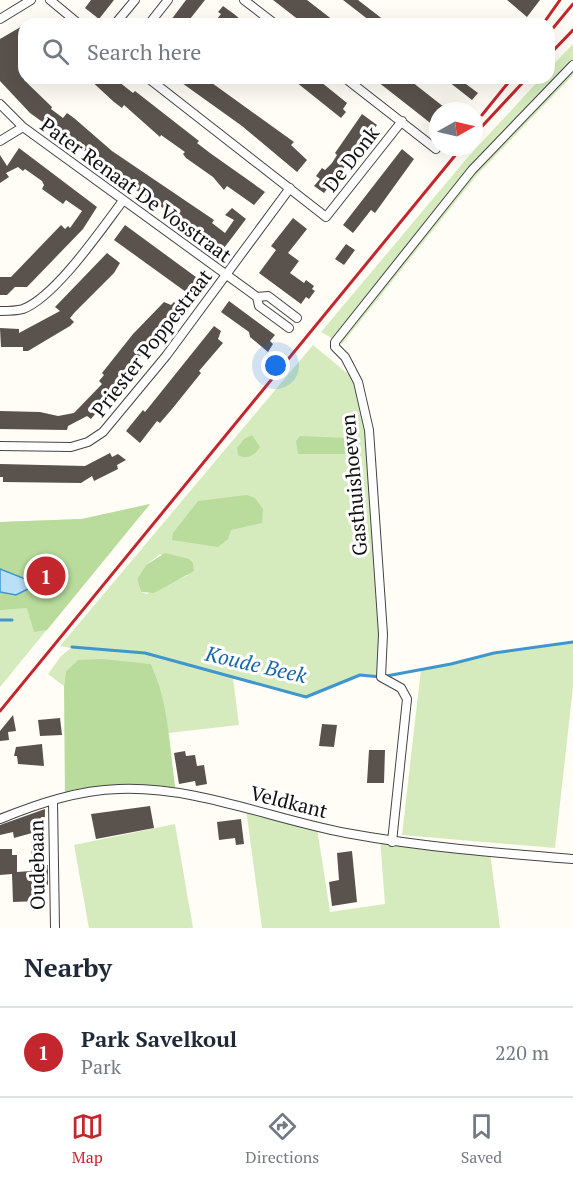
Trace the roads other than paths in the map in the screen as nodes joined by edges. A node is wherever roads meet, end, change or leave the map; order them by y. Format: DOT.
graph roads {
  1 [pos="32,0"];
  2 [pos="50,0"];
  3 [pos="135,0"];
  4 [pos="168,0"];
  5 [pos="244,0"];
  6 [pos="72,18"];
  7 [pos="120,18"];
  8 [pos="154,18"];
  9 [pos="267,18"];
  10 [pos="0,19"];
  11 [pos="573,65"];
  12 [pos="156,84"];
  13 [pos="353,84"];
  14 [pos="555,84"];
  15 [pos="555,84"];
  16 [pos="0,104"];
  17 [pos="402,121"];
  18 [pos="22,127"];
  19 [pos="0,141"];
  20 [pos="429,143"];
  21 [pos="293,191"];
  22 [pos="122,202"];
  23 [pos="226,276"];
  24 [pos="257,297"];
  25 [pos="0,311"];
  26 [pos="297,318"];
  27 [pos="289,328"];
  28 [pos="0,446"];
  29 [pos="53,801"];
  30 [pos="0,819"];
  31 [pos="392,842"];
  32 [pos="573,859"];
  33 [pos="54,928"];
  1 -- 10 [label="street"];
  2 -- 6 [label="street"];
  3 -- 7 [label="street"];
  4 -- 8 [label="street"];
  5 -- 9 [label="street"];
  11 -- 14 [label="street, Gasthuishoeven"];
  12 -- 21 [label="street"];
  13 -- 17 [label="street"];
  15 -- 31 [label="street, Gasthuishoeven"];
  16 -- 18 [label="street, Pater Renaat De Vosstraat"];
  17 -- 20 [label="street"];
  17 -- 21 [label="street, De Donk"];
  18 -- 19 [label="street"];
  18 -- 22 [label="street, Pater Renaat De Vosstraat"];
  21 -- 23 [label="street, Priester Poppestraat"];
  22 -- 23 [label="street, Pater Renaat De Vosstraat"];
  22 -- 25 [label="street"];
  23 -- 24 [label="street, Pater Renaat De Vosstraat"];
  23 -- 28 [label="street, Priester Poppestraat"];
  24 -- 26 [label="street, Pater Renaat De Vosstraat"];
  24 -- 27 [label="street, Pater Renaat De Vosstraat"];
  29 -- 30 [label="street, Veldkant"];
  29 -- 31 [label="street, Veldkant"];
  29 -- 33 [label="street, Oudebaan"];
  31 -- 32 [label="street, Veldkant"];
}
